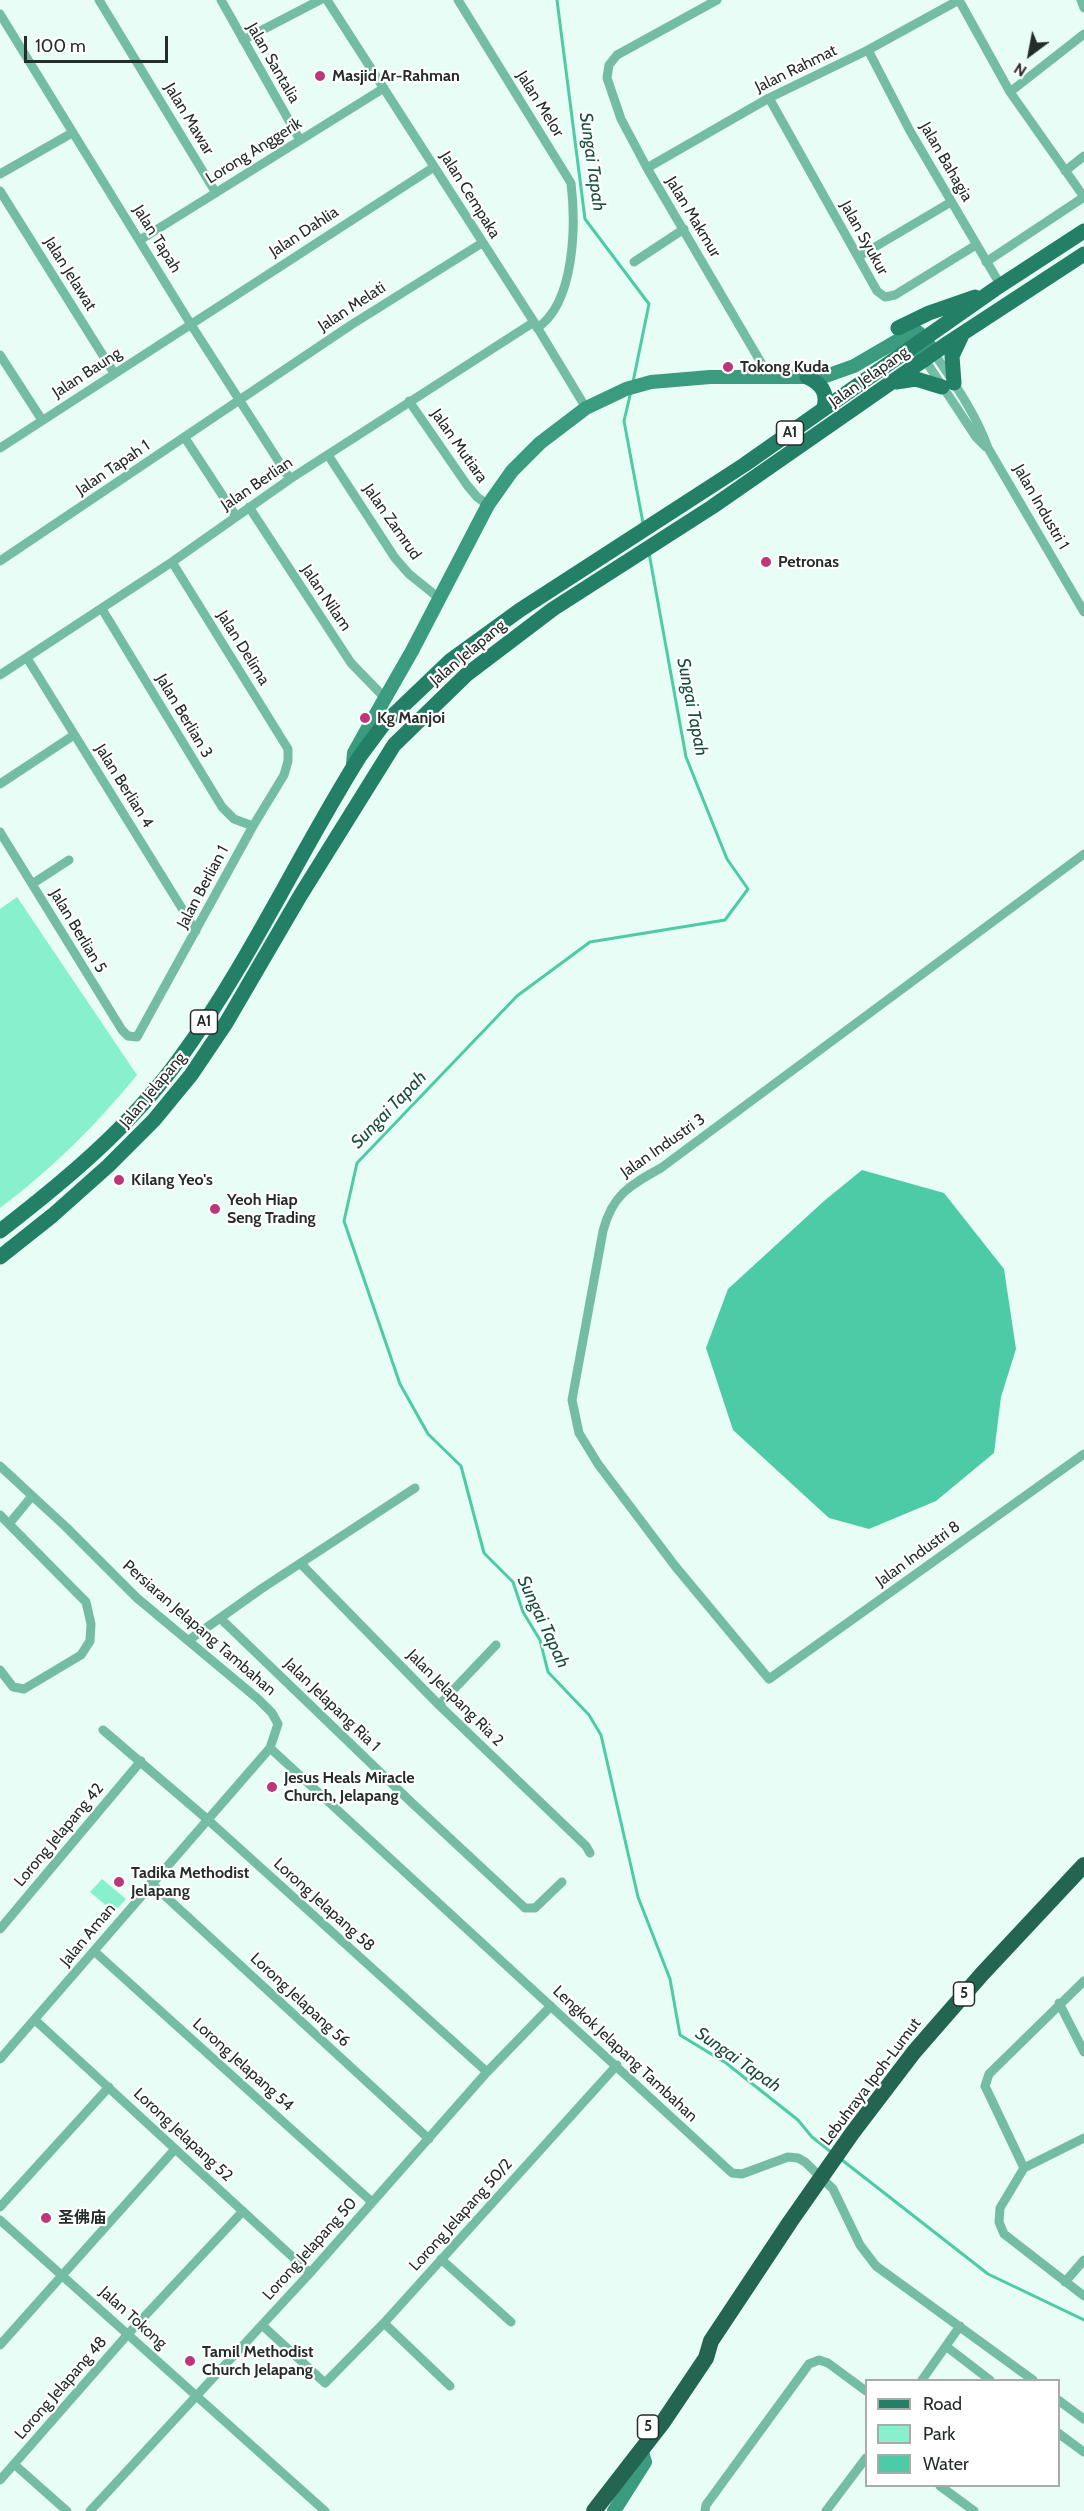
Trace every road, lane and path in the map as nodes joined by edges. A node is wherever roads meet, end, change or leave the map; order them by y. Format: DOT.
graph roads {
  1 [pos="99,0"];
  2 [pos="221,0"];
  3 [pos="320,0"];
  4 [pos="327,0"];
  5 [pos="458,0"];
  6 [pos="717,0"];
  7 [pos="959,0"];
  8 [pos="1081,0"];
  9 [pos="1084,8"];
  10 [pos="0,14"];
  11 [pos="1084,34"];
  12 [pos="243,40"];
  13 [pos="868,50"];
  14 [pos="384,88"];
  15 [pos="1010,92"];
  16 [pos="769,98"];
  17 [pos="72,133"];
  18 [pos="300,140"];
  19 [pos="1084,156"];
  20 [pos="434,166"];
  21 [pos="647,168"];
  22 [pos="1065,171"];
  23 [pos="0,174"];
  24 [pos="0,191"];
  25 [pos="216,192"];
  26 [pos="1084,197"];
  27 [pos="951,202"];
  28 [pos="684,229"];
  29 [pos="1084,231"];
  30 [pos="140,240"];
  31 [pos="482,243"];
  32 [pos="976,245"];
  33 [pos="1084,254"];
  34 [pos="858,258"];
  35 [pos="634,262"];
  36 [pos="986,262"];
  37 [pos="998,288"];
  38 [pos="190,323"];
  39 [pos="535,325"];
  40 [pos="897,328"];
  41 [pos="962,334"];
  42 [pos="921,343"];
  43 [pos="0,355"];
  44 [pos="930,356"];
  45 [pos="114,373"];
  46 [pos="807,377"];
  47 [pos="770,378"];
  48 [pos="892,383"];
  49 [pos="948,385"];
  50 [pos="242,400"];
  51 [pos="409,401"];
  52 [pos="586,408"];
  53 [pos="823,410"];
  54 [pos="42,420"];
  55 [pos="185,438"];
  56 [pos="0,448"];
  57 [pos="328,455"];
  58 [pos="291,478"];
  59 [pos="488,505"];
  60 [pos="249,507"];
  61 [pos="237,516"];
  62 [pos="0,561"];
  63 [pos="172,562"];
  64 [pos="440,599"];
  65 [pos="102,609"];
  66 [pos="1084,612"];
  67 [pos="27,658"];
  68 [pos="0,675"];
  69 [pos="386,699"];
  70 [pos="408,701"];
  71 [pos="74,735"];
  72 [pos="394,745"];
  73 [pos="288,749"];
  74 [pos="352,769"];
  75 [pos="0,784"];
  76 [pos="253,826"];
  77 [pos="0,832"];
  78 [pos="1084,854"];
  79 [pos="69,861"];
  80 [pos="32,884"];
  81 [pos="196,931"];
  82 [pos="137,1037"];
  83 [pos="0,1231"];
  84 [pos="0,1257"];
  85 [pos="1084,1454"];
  86 [pos="0,1466"];
  87 [pos="415,1488"];
  88 [pos="32,1496"];
  89 [pos="0,1515"];
  90 [pos="9,1524"];
  91 [pos="301,1564"];
  92 [pos="220,1618"];
  93 [pos="189,1640"];
  94 [pos="496,1645"];
  95 [pos="0,1670"];
  96 [pos="769,1679"];
  97 [pos="439,1705"];
  98 [pos="103,1730"];
  99 [pos="270,1748"];
  100 [pos="141,1761"];
  101 [pos="207,1819"];
  102 [pos="590,1852"];
  103 [pos="1084,1865"];
  104 [pos="562,1882"];
  105 [pos="151,1883"];
  106 [pos="0,1929"];
  107 [pos="94,1951"];
  108 [pos="1084,1981"];
  109 [pos="1059,2003"];
  110 [pos="551,2006"];
  111 [pos="34,2020"];
  112 [pos="1084,2052"];
  113 [pos="0,2060"];
  114 [pos="617,2065"];
  115 [pos="487,2072"];
  116 [pos="109,2087"];
  117 [pos="1084,2138"];
  118 [pos="429,2139"];
  119 [pos="175,2149"];
  120 [pos="1024,2168"];
  121 [pos="372,2202"];
  122 [pos="0,2207"];
  123 [pos="243,2211"];
  124 [pos="0,2220"];
  125 [pos="441,2259"];
  126 [pos="1084,2260"];
  127 [pos="310,2273"];
  128 [pos="62,2274"];
  129 [pos="1065,2282"];
  130 [pos="1084,2296"];
  131 [pos="511,2322"];
  132 [pos="384,2323"];
  133 [pos="262,2325"];
  134 [pos="960,2326"];
  135 [pos="128,2334"];
  136 [pos="711,2341"];
  137 [pos="0,2345"];
  138 [pos="947,2347"];
  139 [pos="923,2379"];
  140 [pos="989,2379"];
  141 [pos="1032,2379"];
  142 [pos="450,2386"];
  143 [pos="865,2390"];
  144 [pos="196,2394"];
  145 [pos="1060,2401"];
  146 [pos="1084,2419"];
  147 [pos="1060,2434"];
  148 [pos="642,2451"];
  149 [pos="1084,2452"];
  150 [pos="865,2461"];
  151 [pos="15,2465"];
  152 [pos="0,2480"];
  153 [pos="941,2487"];
  154 [pos="67,2511"];
  155 [pos="90,2511"];
  156 [pos="325,2511"];
  157 [pos="581,2511"];
  158 [pos="594,2511"];
  159 [pos="614,2511"];
  160 [pos="705,2511"];
  161 [pos="826,2511"];
  162 [pos="974,2511"];
  1 -- 25 [label="street, Jalan Mawar"];
  2 -- 12 [label="street, Jalan Santalia"];
  3 -- 12 [label="street"];
  4 -- 14 [label="street, Jalan Cempaka"];
  5 -- 39 [label="street, Jalan Melor"];
  6 -- 21 [label="street, Jalan Makmur"];
  7 -- 13 [label="street, Jalan Rahmat"];
  7 -- 15 [label="street"];
  8 -- 9 [label="street"];
  10 -- 17 [label="street, Jalan Tapah"];
  11 -- 15 [label="street"];
  12 -- 18 [label="street, Jalan Santalia"];
  13 -- 16 [label="street, Jalan Rahmat"];
  13 -- 27 [label="street, Jalan Bahagia"];
  14 -- 18 [label="street, Lorong Anggerik"];
  14 -- 20 [label="street, Jalan Cempaka"];
  15 -- 22 [label="street"];
  16 -- 21 [label="street, Jalan Rahmat"];
  16 -- 34 [label="street, Jalan Syukur"];
  17 -- 23 [label="street"];
  17 -- 30 [label="street, Jalan Tapah"];
  18 -- 25 [label="street, Lorong Anggerik"];
  19 -- 22 [label="street"];
  20 -- 31 [label="street, Jalan Cempaka"];
  20 -- 38 [label="street, Jalan Dahlia"];
  21 -- 28 [label="street, Jalan Makmur"];
  22 -- 26 [label="street"];
  24 -- 45 [label="street, Jalan Jelawat"];
  25 -- 30 [label="street, Lorong Anggerik"];
  26 -- 36 [label="street"];
  27 -- 32 [label="street, Jalan Bahagia"];
  27 -- 34 [label="street"];
  28 -- 35 [label="street"];
  28 -- 47 [label="street, Jalan Makmur"];
  29 -- 37 [label="main road, Jalan Jelapang / A1"];
  30 -- 38 [label="street, Jalan Tapah"];
  31 -- 39 [label="street, Jalan Cempaka"];
  31 -- 50 [label="street, Jalan Melati"];
  32 -- 34 [label="street, Jalan Syukur"];
  32 -- 36 [label="street, Jalan Bahagia"];
  33 -- 41 [label="main road, Jalan Jelapang / A1"];
  36 -- 37 [label="street, Jalan Bahagia"];
  37 -- 40 [label="main road"];
  37 -- 42 [label="main road, Jalan Jelapang / A1"];
  38 -- 45 [label="street, Jalan Baung"];
  38 -- 50 [label="street, Jalan Tapah"];
  39 -- 51 [label="street, Jalan Berlian"];
  39 -- 52 [label="street, Jalan Cempaka"];
  40 -- 42 [label="street"];
  40 -- 46 [label="street"];
  41 -- 44 [label="main road, Jalan Jelapang / A1"];
  41 -- 49 [label="main road"];
  42 -- 44 [label="street"];
  42 -- 46 [label="street"];
  42 -- 53 [label="main road, Jalan Jelapang / A1"];
  43 -- 54 [label="street"];
  44 -- 48 [label="main road, Jalan Jelapang / A1"];
  44 -- 49 [label="street, Jalan Industri 1"];
  45 -- 54 [label="street, Jalan Baung"];
  46 -- 47 [label="street"];
  46 -- 53 [label="main road"];
  47 -- 52 [label="street"];
  48 -- 49 [label="main road"];
  48 -- 72 [label="main road, Jalan Jelapang / A1"];
  49 -- 66 [label="street, Jalan Industri 1"];
  50 -- 55 [label="street, Jalan Tapah 1"];
  50 -- 58 [label="street, Jalan Tapah"];
  51 -- 57 [label="street, Jalan Berlian"];
  51 -- 59 [label="street, Jalan Mutiara"];
  52 -- 59 [label="street"];
  53 -- 70 [label="main road, Jalan Jelapang / A1"];
  54 -- 56 [label="street, Jalan Baung"];
  55 -- 61 [label="street"];
  55 -- 62 [label="street, Jalan Tapah 1"];
  57 -- 58 [label="street, Jalan Berlian"];
  57 -- 64 [label="street, Jalan Zamrud"];
  58 -- 60 [label="street, Jalan Berlian"];
  59 -- 64 [label="street"];
  60 -- 61 [label="street, Jalan Berlian"];
  60 -- 69 [label="street, Jalan Nilam"];
  61 -- 63 [label="street, Jalan Berlian"];
  63 -- 65 [label="street, Jalan Berlian"];
  63 -- 73 [label="street, Jalan Delima"];
  64 -- 69 [label="street"];
  65 -- 67 [label="street, Jalan Berlian"];
  65 -- 76 [label="street, Jalan Berlian 3"];
  67 -- 68 [label="street, Jalan Berlian"];
  67 -- 71 [label="street, Jalan Berlian 4"];
  69 -- 74 [label="street"];
  70 -- 72 [label="main road"];
  70 -- 74 [label="main road, Jalan Jelapang / A1"];
  71 -- 75 [label="street"];
  71 -- 81 [label="street, Jalan Berlian 4"];
  72 -- 74 [label="main road"];
  72 -- 84 [label="main road, Jalan Jelapang / A1"];
  73 -- 76 [label="street, Jalan Berlian 1"];
  74 -- 83 [label="main road, Jalan Jelapang / A1"];
  76 -- 81 [label="street, Jalan Berlian 1"];
  77 -- 80 [label="street, Jalan Berlian 5"];
  78 -- 96 [label="street, Jalan Industri 3"];
  79 -- 80 [label="street"];
  80 -- 82 [label="street, Jalan Berlian 5"];
  81 -- 82 [label="street, Jalan Berlian 1"];
  85 -- 96 [label="street, Jalan Industri 8"];
  86 -- 88 [label="street, Persiaran Jelapang Tambahan"];
  87 -- 91 [label="street"];
  88 -- 90 [label="street"];
  88 -- 93 [label="street, Persiaran Jelapang Tambahan"];
  89 -- 90 [label="street"];
  90 -- 95 [label="street"];
  91 -- 92 [label="street"];
  91 -- 97 [label="street, Jalan Jelapang Ria 2"];
  92 -- 93 [label="street"];
  92 -- 104 [label="street, Jalan Jelapang Ria 1"];
  93 -- 99 [label="street, Persiaran Jelapang Tambahan"];
  94 -- 97 [label="street"];
  97 -- 102 [label="street, Jalan Jelapang Ria 2"];
  98 -- 100 [label="street, Lorong Jelapang 58"];
  99 -- 101 [label="street, Jalan Aman"];
  99 -- 110 [label="street, Lengkok Jelapang Tambahan"];
  100 -- 101 [label="street, Lorong Jelapang 58"];
  100 -- 106 [label="street, Lorong Jelapang 42"];
  101 -- 105 [label="street, Jalan Aman"];
  101 -- 115 [label="street, Lorong Jelapang 58"];
  103 -- 136 [label="highway, Lebuhraya Ipoh-Lumut / 5"];
  105 -- 107 [label="street, Jalan Aman"];
  105 -- 118 [label="street, Lorong Jelapang 56"];
  107 -- 111 [label="street, Jalan Aman"];
  107 -- 121 [label="street, Lorong Jelapang 54"];
  108 -- 109 [label="street"];
  109 -- 112 [label="street"];
  109 -- 120 [label="street"];
  110 -- 114 [label="street, Lengkok Jelapang Tambahan"];
  110 -- 115 [label="street, Lorong Jelapang 50"];
  111 -- 113 [label="street, Jalan Aman"];
  111 -- 116 [label="street, Lorong Jelapang 52"];
  114 -- 125 [label="street, Lorong Jelapang 50/2"];
  114 -- 134 [label="street, Lengkok Jelapang Tambahan"];
  115 -- 118 [label="street, Lorong Jelapang 50"];
  116 -- 119 [label="street, Lorong Jelapang 52"];
  116 -- 122 [label="street"];
  117 -- 120 [label="street"];
  118 -- 121 [label="street, Lorong Jelapang 50"];
  119 -- 123 [label="street, Lorong Jelapang 52"];
  119 -- 128 [label="street"];
  120 -- 129 [label="street"];
  121 -- 127 [label="street, Lorong Jelapang 50"];
  123 -- 127 [label="street, Lorong Jelapang 52"];
  123 -- 135 [label="street, Lorong Jelapang 48"];
  124 -- 128 [label="street, Jalan Tokong"];
  125 -- 131 [label="street"];
  125 -- 132 [label="street, Lorong Jelapang 50/2"];
  126 -- 129 [label="street"];
  127 -- 133 [label="street, Lorong Jelapang 50"];
  128 -- 135 [label="street, Jalan Tokong"];
  128 -- 137 [label="street"];
  129 -- 130 [label="street"];
  132 -- 133 [label="street, Lorong Jelapang 50/2"];
  132 -- 142 [label="street"];
  133 -- 144 [label="street, Lorong Jelapang 50"];
  134 -- 138 [label="street"];
  134 -- 141 [label="street"];
  135 -- 144 [label="street, Jalan Tokong"];
  135 -- 151 [label="street, Lorong Jelapang 48"];
  136 -- 148 [label="highway, Lebuhraya Ipoh-Lumut / 5"];
  136 -- 157 [label="highway, Lebuhraya Ipoh-Lumut / 5"];
  138 -- 139 [label="street"];
  138 -- 140 [label="street"];
  143 -- 160 [label="street"];
  144 -- 155 [label="street, Lorong Jelapang 50"];
  144 -- 156 [label="street, Jalan Tokong"];
  145 -- 146 [label="street"];
  147 -- 149 [label="street"];
  148 -- 158 [label="highway, Lebuhraya Ipoh-Lumut / 5"];
  148 -- 159 [label="street"];
  150 -- 161 [label="street"];
  151 -- 152 [label="street, Lorong Jelapang 48"];
  151 -- 154 [label="street"];
  153 -- 162 [label="street"];
}
